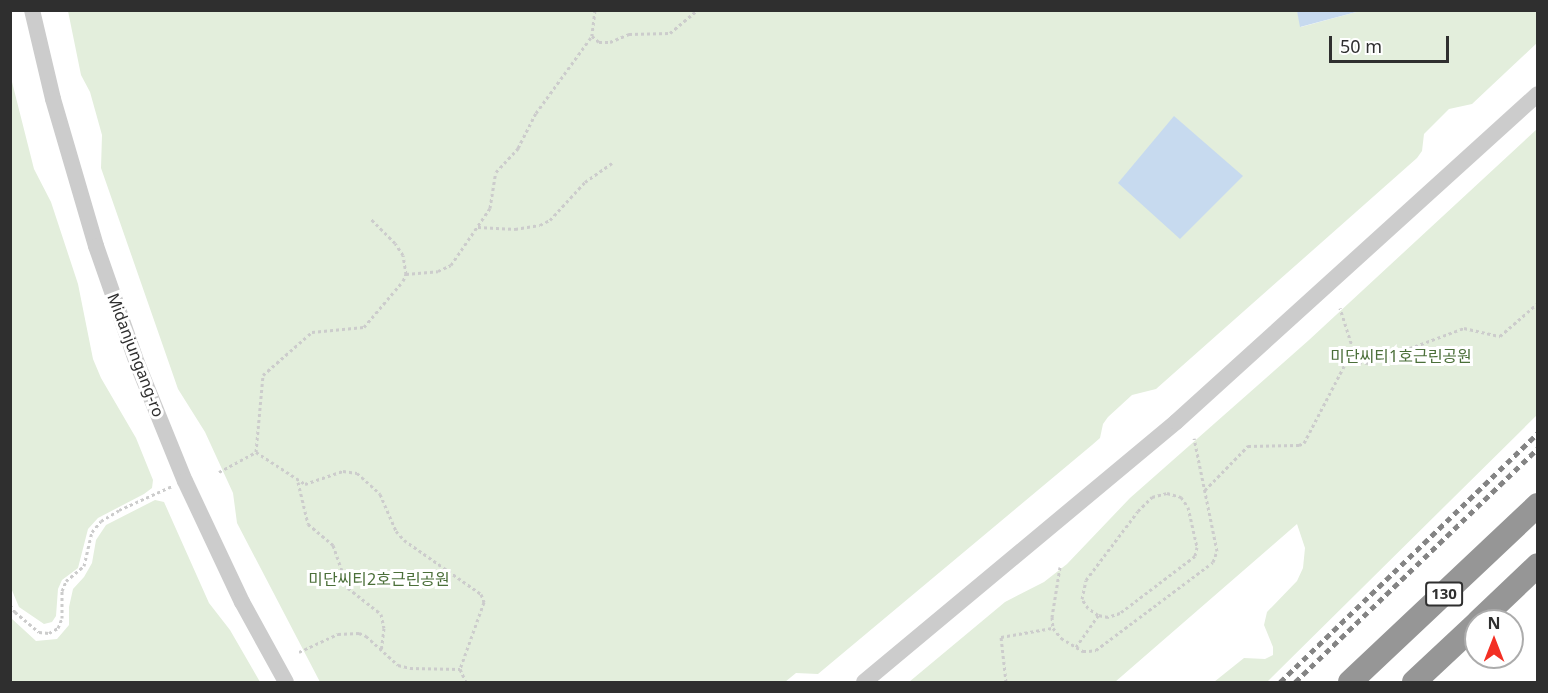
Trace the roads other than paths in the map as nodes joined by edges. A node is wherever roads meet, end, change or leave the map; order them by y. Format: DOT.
graph roads {
  1 [pos="32,10"];
  2 [pos="1538,94"];
  3 [pos="1538,505"];
  4 [pos="1538,565"];
  5 [pos="1491,609"];
  6 [pos="1464,634"];
  7 [pos="286,682"];
  8 [pos="864,682"];
  9 [pos="1350,682"];
  10 [pos="1414,682"];
  1 -- 7 [label="street, Midanjungang-ro"];
  2 -- 8 [label="street"];
  3 -- 9 [label="highway, 130"];
  4 -- 5 [label="highway, 130"];
  6 -- 10 [label="highway, 130"];
}
